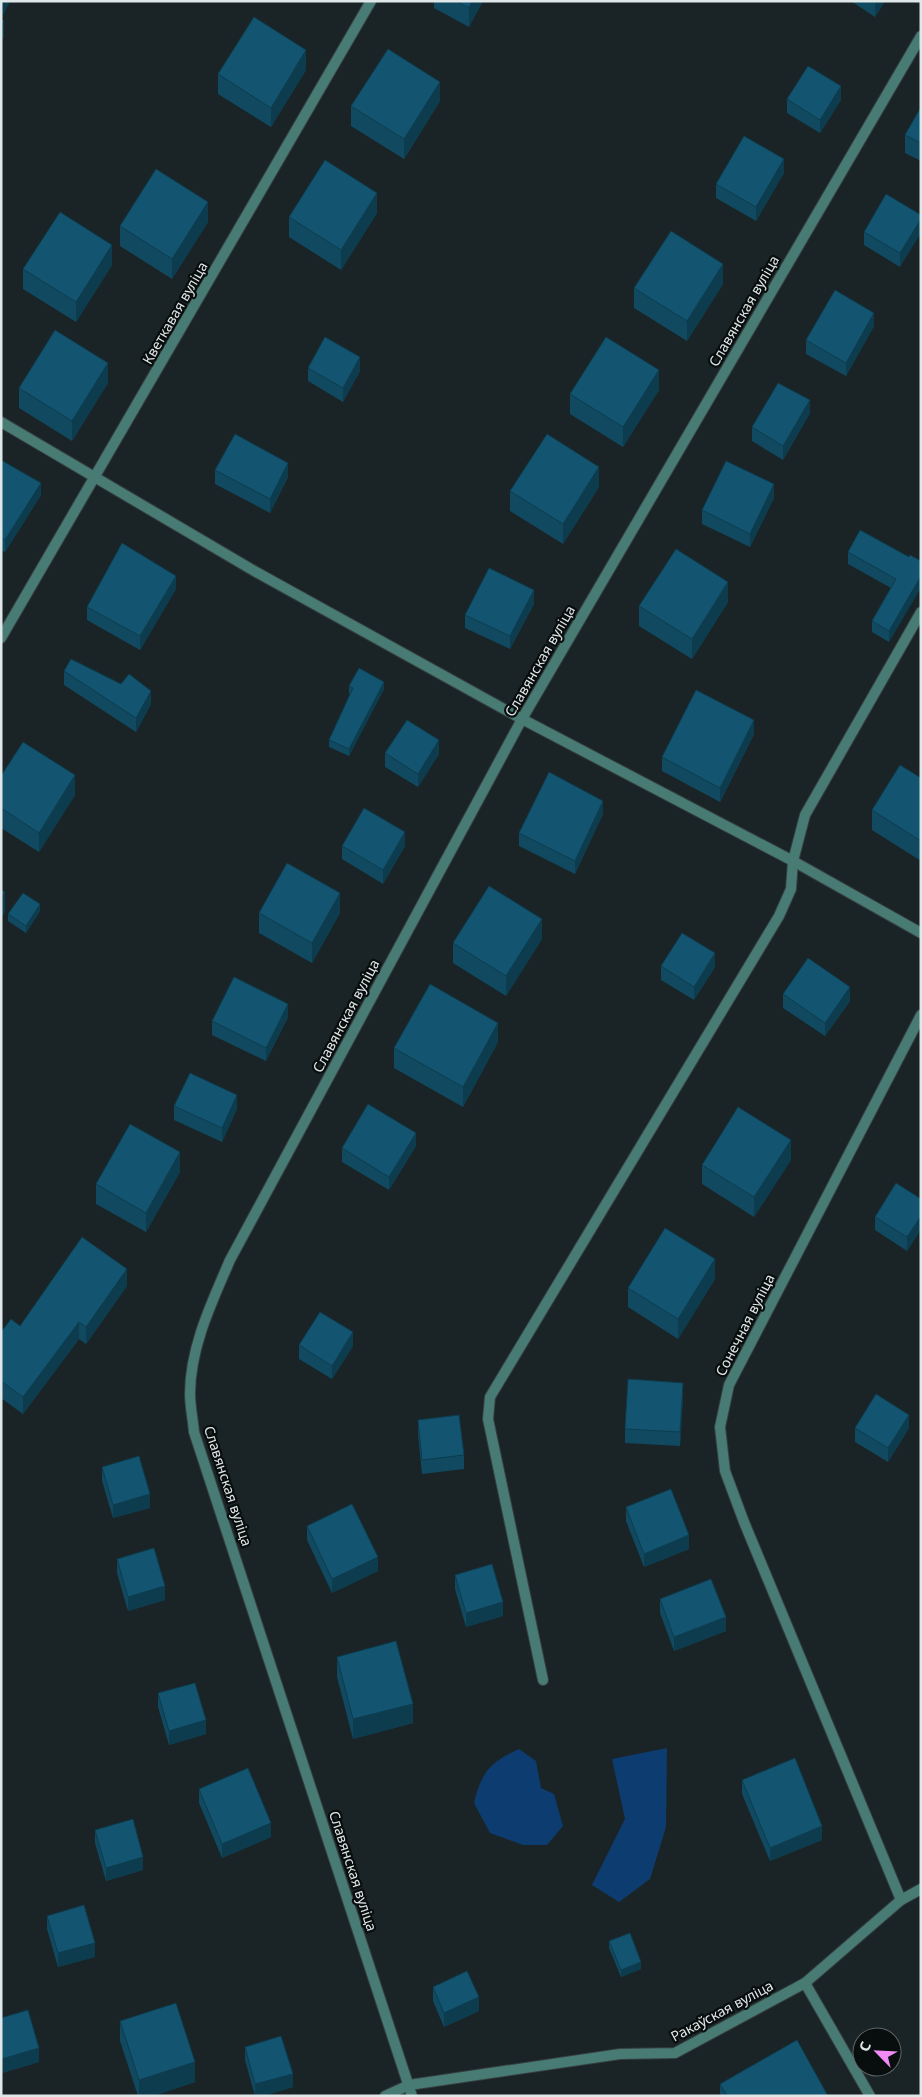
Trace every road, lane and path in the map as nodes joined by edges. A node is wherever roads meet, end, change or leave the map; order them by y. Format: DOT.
graph roads {
  1 [pos="371,1"];
  2 [pos="921,36"];
  3 [pos="1,422"];
  4 [pos="96,477"];
  5 [pos="921,612"];
  6 [pos="1,638"];
  7 [pos="522,719"];
  8 [pos="793,861"];
  9 [pos="921,933"];
  10 [pos="921,1015"];
  11 [pos="543,1680"];
  12 [pos="921,1889"];
  13 [pos="902,1900"];
  14 [pos="805,1983"];
  15 [pos="409,2085"];
  16 [pos="385,2096"];
  17 [pos="412,2096"];
  18 [pos="870,2096"];
  1 -- 4 [label="street, Кветкавая вуліца"];
  2 -- 7 [label="street, Славянская вуліца"];
  3 -- 4 [label="street"];
  4 -- 6 [label="street, Кветкавая вуліца"];
  4 -- 7 [label="street"];
  5 -- 8 [label="street"];
  7 -- 8 [label="street"];
  7 -- 15 [label="street, Славянская вуліца"];
  8 -- 9 [label="street"];
  8 -- 11 [label="street"];
  10 -- 13 [label="street, Сонечная вуліца"];
  12 -- 13 [label="street, Ракаўская вуліца"];
  13 -- 14 [label="street, Ракаўская вуліца"];
  14 -- 15 [label="street, Ракаўская вуліца"];
  14 -- 18 [label="street"];
  15 -- 16 [label="street, Ракаўская вуліца"];
  15 -- 17 [label="street, Славянская вуліца"];
}
